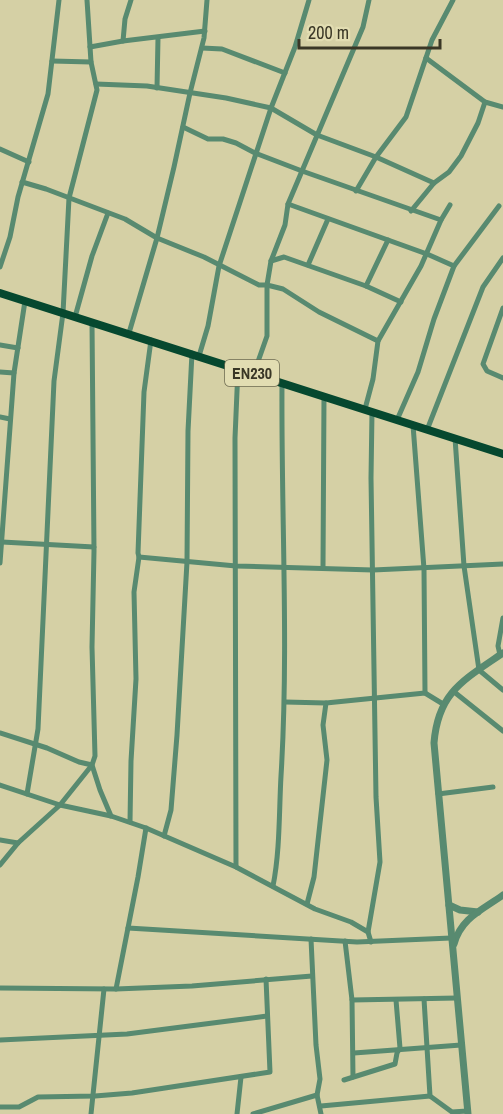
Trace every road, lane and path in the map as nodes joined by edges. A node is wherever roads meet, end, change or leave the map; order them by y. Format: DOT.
graph roads {
  1 [pos="59,0"];
  2 [pos="87,0"];
  3 [pos="131,0"];
  4 [pos="207,0"];
  5 [pos="309,0"];
  6 [pos="369,0"];
  7 [pos="453,0"];
  8 [pos="205,31"];
  9 [pos="158,38"];
  10 [pos="123,41"];
  11 [pos="90,47"];
  12 [pos="202,48"];
  13 [pos="426,58"];
  14 [pos="52,61"];
  15 [pos="91,62"];
  16 [pos="285,72"];
  17 [pos="96,84"];
  18 [pos="157,88"];
  19 [pos="189,93"];
  20 [pos="485,102"];
  21 [pos="503,107"];
  22 [pos="271,108"];
  23 [pos="183,127"];
  24 [pos="317,135"];
  25 [pos="0,149"];
  26 [pos="255,153"];
  27 [pos="376,157"];
  28 [pos="29,162"];
  29 [pos="302,171"];
  30 [pos="22,182"];
  31 [pos="434,183"];
  32 [pos="356,191"];
  33 [pos="69,198"];
  34 [pos="288,204"];
  35 [pos="450,205"];
  36 [pos="498,206"];
  37 [pos="411,211"];
  38 [pos="108,213"];
  39 [pos="328,219"];
  40 [pos="441,220"];
  41 [pos="157,238"];
  42 [pos="388,240"];
  43 [pos="427,254"];
  44 [pos="503,258"];
  45 [pos="271,261"];
  46 [pos="308,265"];
  47 [pos="219,266"];
  48 [pos="454,266"];
  49 [pos="0,267"];
  50 [pos="267,285"];
  51 [pos="366,286"];
  52 [pos="0,293"];
  53 [pos="25,301"];
  54 [pos="401,302"];
  55 [pos="503,308"];
  56 [pos="63,313"];
  57 [pos="75,317"];
  58 [pos="92,322"];
  59 [pos="500,322"];
  60 [pos="129,333"];
  61 [pos="151,340"];
  62 [pos="378,341"];
  63 [pos="0,345"];
  64 [pos="18,348"];
  65 [pos="195,354"];
  66 [pos="238,368"];
  67 [pos="0,372"];
  68 [pos="14,373"];
  69 [pos="254,373"];
  70 [pos="503,378"];
  71 [pos="282,383"];
  72 [pos="324,396"];
  73 [pos="369,411"];
  74 [pos="0,417"];
  75 [pos="10,419"];
  76 [pos="397,420"];
  77 [pos="413,425"];
  78 [pos="427,430"];
  79 [pos="454,438"];
  80 [pos="503,454"];
  81 [pos="2,542"];
  82 [pos="45,544"];
  83 [pos="94,548"];
  84 [pos="139,557"];
  85 [pos="187,562"];
  86 [pos="0,563"];
  87 [pos="503,564"];
  88 [pos="236,566"];
  89 [pos="464,566"];
  90 [pos="283,568"];
  91 [pos="323,568"];
  92 [pos="424,569"];
  93 [pos="373,570"];
  94 [pos="503,618"];
  95 [pos="501,654"];
  96 [pos="479,670"];
  97 [pos="503,690"];
  98 [pos="453,691"];
  99 [pos="425,693"];
  100 [pos="376,699"];
  101 [pos="285,702"];
  102 [pos="326,703"];
  103 [pos="443,704"];
  104 [pos="503,731"];
  105 [pos="0,733"];
  106 [pos="34,744"];
  107 [pos="92,765"];
  108 [pos="0,785"];
  109 [pos="493,787"];
  110 [pos="27,794"];
  111 [pos="438,794"];
  112 [pos="60,806"];
  113 [pos="111,816"];
  114 [pos="130,822"];
  115 [pos="146,828"];
  116 [pos="164,836"];
  117 [pos="0,840"];
  118 [pos="18,843"];
  119 [pos="0,865"];
  120 [pos="236,867"];
  121 [pos="273,886"];
  122 [pos="503,895"];
  123 [pos="308,904"];
  124 [pos="449,905"];
  125 [pos="478,912"];
  126 [pos="450,919"];
  127 [pos="465,921"];
  128 [pos="128,928"];
  129 [pos="368,932"];
  130 [pos="452,938"];
  131 [pos="311,939"];
  132 [pos="345,941"];
  133 [pos="371,942"];
  134 [pos="453,952"];
  135 [pos="312,976"];
  136 [pos="266,979"];
  137 [pos="0,988"];
  138 [pos="104,989"];
  139 [pos="116,989"];
  140 [pos="457,998"];
  141 [pos="424,999"];
  142 [pos="352,1000"];
  143 [pos="396,1000"];
  144 [pos="267,1016"];
  145 [pos="99,1036"];
  146 [pos="0,1040"];
  147 [pos="461,1045"];
  148 [pos="426,1047"];
  149 [pos="400,1048"];
  150 [pos="354,1053"];
  151 [pos="241,1077"];
  152 [pos="353,1077"];
  153 [pos="344,1080"];
  154 [pos="317,1095"];
  155 [pos="430,1095"];
  156 [pos="95,1096"];
  157 [pos="321,1106"];
  158 [pos="0,1107"];
  159 [pos="467,1112"];
  160 [pos="92,1114"];
  161 [pos="237,1114"];
  162 [pos="253,1114"];
  163 [pos="321,1114"];
  1 -- 14 [label="street"];
  2 -- 11 [label="street"];
  3 -- 10 [label="street"];
  4 -- 8 [label="street"];
  5 -- 16 [label="street"];
  6 -- 24 [label="street"];
  7 -- 13 [label="street"];
  8 -- 9 [label="street"];
  8 -- 12 [label="street"];
  9 -- 10 [label="street"];
  9 -- 18 [label="street"];
  10 -- 11 [label="street"];
  11 -- 15 [label="street"];
  12 -- 16 [label="street"];
  12 -- 19 [label="street"];
  13 -- 20 [label="street"];
  13 -- 27 [label="street"];
  14 -- 15 [label="street"];
  14 -- 28 [label="street"];
  15 -- 17 [label="street"];
  16 -- 22 [label="street"];
  17 -- 18 [label="street"];
  17 -- 33 [label="street"];
  18 -- 19 [label="street"];
  19 -- 22 [label="street"];
  19 -- 23 [label="street"];
  20 -- 21 [label="street"];
  20 -- 31 [label="street"];
  22 -- 24 [label="street"];
  22 -- 26 [label="street"];
  23 -- 26 [label="street"];
  23 -- 41 [label="street"];
  24 -- 27 [label="street"];
  24 -- 29 [label="street"];
  25 -- 28 [label="street"];
  26 -- 29 [label="street"];
  26 -- 47 [label="street"];
  27 -- 31 [label="street"];
  27 -- 32 [label="street"];
  28 -- 30 [label="street"];
  29 -- 32 [label="street"];
  29 -- 34 [label="street"];
  30 -- 33 [label="street"];
  30 -- 49 [label="street"];
  31 -- 37 [label="street"];
  32 -- 37 [label="street"];
  33 -- 38 [label="street"];
  33 -- 56 [label="street"];
  34 -- 39 [label="street"];
  34 -- 45 [label="street"];
  35 -- 40 [label="street"];
  36 -- 48 [label="street"];
  37 -- 40 [label="street"];
  38 -- 41 [label="street"];
  38 -- 57 [label="street"];
  39 -- 42 [label="street"];
  39 -- 46 [label="street"];
  40 -- 43 [label="street"];
  41 -- 47 [label="street"];
  41 -- 60 [label="street"];
  42 -- 43 [label="street"];
  42 -- 51 [label="street"];
  43 -- 48 [label="street"];
  43 -- 54 [label="street"];
  44 -- 78 [label="street"];
  45 -- 46 [label="street"];
  45 -- 50 [label="street"];
  46 -- 51 [label="street"];
  47 -- 50 [label="street"];
  47 -- 65 [label="street"];
  48 -- 76 [label="street"];
  50 -- 62 [label="street"];
  50 -- 69 [label="street"];
  51 -- 54 [label="street"];
  52 -- 53 [label="main road, EN230"];
  53 -- 56 [label="main road, EN230"];
  53 -- 64 [label="street"];
  54 -- 62 [label="street"];
  55 -- 59 [label="street"];
  56 -- 57 [label="main road, EN230"];
  56 -- 82 [label="street"];
  57 -- 58 [label="main road, EN230"];
  58 -- 60 [label="main road, EN230"];
  58 -- 83 [label="street"];
  59 -- 70 [label="street"];
  60 -- 61 [label="main road, EN230"];
  61 -- 65 [label="main road, EN230"];
  61 -- 84 [label="street"];
  62 -- 73 [label="street"];
  63 -- 64 [label="street"];
  64 -- 68 [label="street"];
  65 -- 66 [label="main road, EN230"];
  65 -- 85 [label="street"];
  66 -- 69 [label="main road, EN230"];
  66 -- 88 [label="street"];
  67 -- 68 [label="street"];
  68 -- 75 [label="street"];
  69 -- 71 [label="main road, EN230"];
  71 -- 72 [label="main road, EN230"];
  71 -- 90 [label="street"];
  72 -- 73 [label="main road, EN230"];
  72 -- 91 [label="street"];
  73 -- 76 [label="main road, EN230"];
  73 -- 93 [label="street"];
  74 -- 75 [label="street"];
  75 -- 81 [label="street"];
  76 -- 77 [label="main road, EN230"];
  77 -- 78 [label="main road, EN230"];
  77 -- 92 [label="street"];
  78 -- 79 [label="main road, EN230"];
  79 -- 80 [label="main road, EN230"];
  79 -- 89 [label="street"];
  81 -- 82 [label="street"];
  81 -- 86 [label="street"];
  82 -- 83 [label="street"];
  82 -- 106 [label="street"];
  83 -- 107 [label="street"];
  84 -- 85 [label="street"];
  84 -- 114 [label="street"];
  85 -- 88 [label="street"];
  85 -- 116 [label="street"];
  87 -- 89 [label="street"];
  88 -- 90 [label="street"];
  88 -- 120 [label="street"];
  89 -- 92 [label="street"];
  89 -- 96 [label="street"];
  90 -- 91 [label="street"];
  90 -- 101 [label="street"];
  91 -- 93 [label="street"];
  92 -- 93 [label="street"];
  92 -- 99 [label="street"];
  93 -- 100 [label="street"];
  94 -- 95 [label="street"];
  95 -- 96 [label="street"];
  96 -- 97 [label="street"];
  96 -- 98 [label="street"];
  98 -- 103 [label="street"];
  98 -- 104 [label="street"];
  99 -- 100 [label="street"];
  99 -- 103 [label="street"];
  100 -- 102 [label="street"];
  100 -- 129 [label="street"];
  101 -- 102 [label="street"];
  101 -- 121 [label="street"];
  102 -- 123 [label="street"];
  103 -- 111 [label="street"];
  105 -- 106 [label="street"];
  106 -- 107 [label="street"];
  106 -- 110 [label="street"];
  107 -- 112 [label="street"];
  107 -- 113 [label="street"];
  108 -- 110 [label="street"];
  109 -- 111 [label="street"];
  110 -- 112 [label="street"];
  111 -- 124 [label="street"];
  112 -- 113 [label="street"];
  112 -- 118 [label="street"];
  113 -- 114 [label="street"];
  114 -- 115 [label="street"];
  115 -- 116 [label="street"];
  115 -- 128 [label="street"];
  116 -- 120 [label="street"];
  117 -- 118 [label="street"];
  118 -- 119 [label="street"];
  120 -- 121 [label="street"];
  121 -- 123 [label="street"];
  122 -- 125 [label="street"];
  123 -- 129 [label="street"];
  124 -- 125 [label="street"];
  124 -- 126 [label="street"];
  125 -- 127 [label="street"];
  126 -- 127 [label="street"];
  126 -- 130 [label="street"];
  127 -- 134 [label="street"];
  128 -- 131 [label="street"];
  128 -- 139 [label="street"];
  129 -- 133 [label="street"];
  130 -- 133 [label="street"];
  130 -- 134 [label="street"];
  131 -- 132 [label="street"];
  131 -- 135 [label="street"];
  132 -- 133 [label="street"];
  132 -- 142 [label="street"];
  134 -- 140 [label="street"];
  135 -- 136 [label="street"];
  135 -- 154 [label="street"];
  136 -- 139 [label="street"];
  136 -- 144 [label="street"];
  137 -- 138 [label="street"];
  138 -- 139 [label="street"];
  138 -- 145 [label="street"];
  140 -- 141 [label="street"];
  140 -- 147 [label="street"];
  141 -- 143 [label="street"];
  141 -- 148 [label="street"];
  142 -- 143 [label="street"];
  142 -- 150 [label="street"];
  143 -- 149 [label="street"];
  144 -- 145 [label="street"];
  144 -- 151 [label="street"];
  145 -- 146 [label="street"];
  145 -- 156 [label="street"];
  147 -- 148 [label="street"];
  147 -- 159 [label="street"];
  148 -- 149 [label="street"];
  148 -- 155 [label="street"];
  149 -- 150 [label="street"];
  149 -- 152 [label="street"];
  150 -- 152 [label="street"];
  151 -- 156 [label="street"];
  151 -- 161 [label="street"];
  152 -- 153 [label="street"];
  154 -- 157 [label="street"];
  154 -- 162 [label="street"];
  155 -- 157 [label="street"];
  155 -- 159 [label="street"];
  156 -- 158 [label="street"];
  156 -- 160 [label="street"];
  157 -- 163 [label="street"];
}
